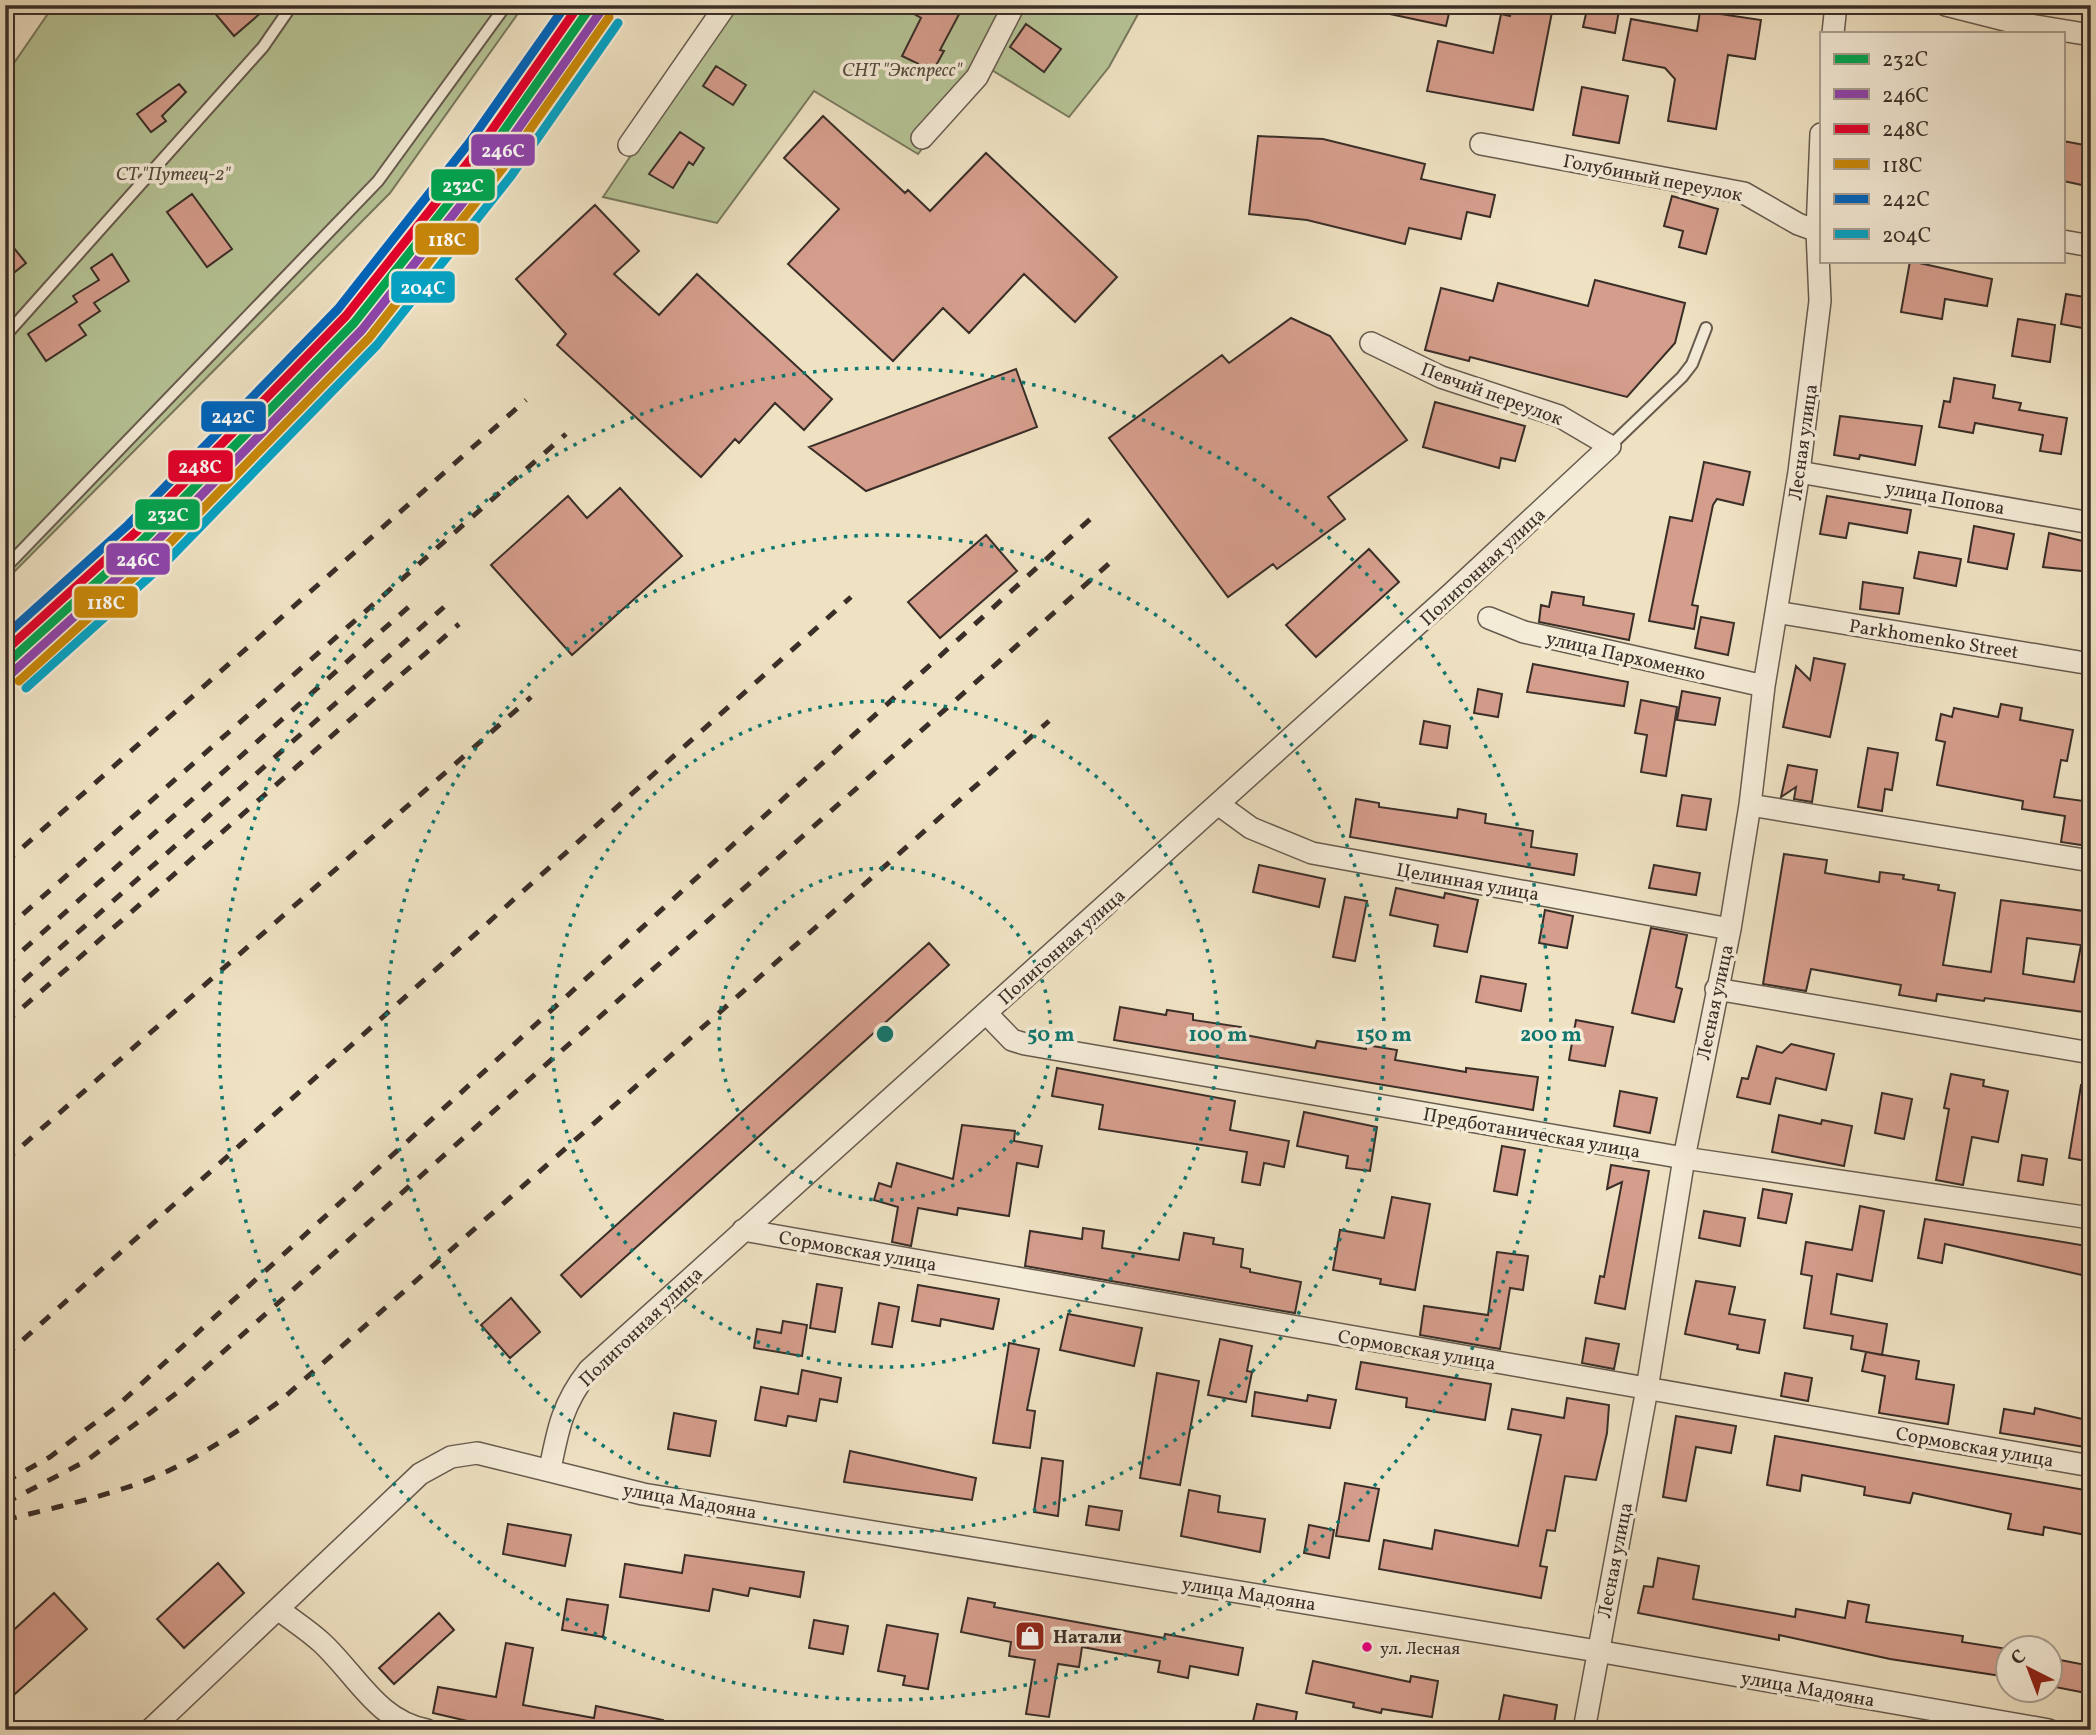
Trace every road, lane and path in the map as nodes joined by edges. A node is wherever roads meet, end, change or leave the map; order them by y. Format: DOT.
graph roads {
  1 [pos="292,5"];
  2 [pos="506,5"];
  3 [pos="726,5"];
  4 [pos="1014,5"];
  5 [pos="1836,5"];
  6 [pos="1946,5"];
  7 [pos="1833,32"];
  8 [pos="2091,35"];
  9 [pos="922,138"];
  10 [pos="1482,144"];
  11 [pos="629,145"];
  12 [pos="1820,158"];
  13 [pos="1817,230"];
  14 [pos="2064,241"];
  15 [pos="1820,245"];
  16 [pos="2091,246"];
  17 [pos="1824,266"];
  18 [pos="1706,328"];
  19 [pos="5,336"];
  20 [pos="1371,344"];
  21 [pos="1610,446"];
  22 [pos="1799,472"];
  23 [pos="2091,523"];
  24 [pos="5,568"];
  25 [pos="1776,612"];
  26 [pos="1489,618"];
  27 [pos="2091,664"];
  28 [pos="1764,686"];
  29 [pos="1218,804"];
  30 [pos="1750,805"];
  31 [pos="2091,862"];
  32 [pos="1730,929"];
  33 [pos="1716,989"];
  34 [pos="986,1013"];
  35 [pos="2091,1053"];
  36 [pos="1684,1158"];
  37 [pos="2091,1218"];
  38 [pos="743,1230"];
  39 [pos="1647,1389"];
  40 [pos="2091,1466"];
  41 [pos="550,1469"];
  42 [pos="278,1609"];
  43 [pos="1597,1651"];
  44 [pos="150,1730"];
  45 [pos="427,1730"];
  46 [pos="1584,1730"];
  47 [pos="2049,1730"];
  1 -- 19 [label="lane"];
  2 -- 24 [label="lane"];
  3 -- 11 [label="street"];
  4 -- 9 [label="street"];
  5 -- 7 [label="street"];
  6 -- 8 [label="street"];
  10 -- 13 [label="street, Голубиный переулок"];
  12 -- 13 [label="street, Лесная улица"];
  13 -- 15 [label="street, Лесная улица"];
  14 -- 16 [label="street"];
  17 -- 22 [label="street, Лесная улица"];
  18 -- 21 [label="lane"];
  20 -- 21 [label="street, Певчий переулок"];
  21 -- 29 [label="street, Полигонная улица"];
  22 -- 23 [label="street, улица Попова"];
  22 -- 25 [label="street, Лесная улица"];
  25 -- 27 [label="street, Parkhomenko Street"];
  25 -- 28 [label="street, Лесная улица"];
  26 -- 28 [label="street, улица Пархоменко"];
  28 -- 30 [label="street, Лесная улица"];
  29 -- 32 [label="street, Целинная улица"];
  29 -- 34 [label="street, Полигонная улица"];
  30 -- 31 [label="street"];
  30 -- 32 [label="street, Лесная улица"];
  32 -- 33 [label="street, Лесная улица"];
  33 -- 35 [label="street"];
  33 -- 36 [label="street, Лесная улица"];
  34 -- 36 [label="street, Предботаническая улица"];
  34 -- 38 [label="street, Полигонная улица"];
  36 -- 37 [label="street, Предботаническая улица"];
  36 -- 39 [label="street, Лесная улица"];
  38 -- 39 [label="street, Сормовская улица"];
  38 -- 41 [label="street, Полигонная улица"];
  39 -- 40 [label="street, Сормовская улица"];
  39 -- 43 [label="street, Лесная улица"];
  41 -- 42 [label="street, улица Мадояна"];
  41 -- 43 [label="street, улица Мадояна"];
  42 -- 44 [label="street"];
  42 -- 45 [label="street"];
  43 -- 46 [label="street, Лесная улица"];
  43 -- 47 [label="street, улица Мадояна"];
}
